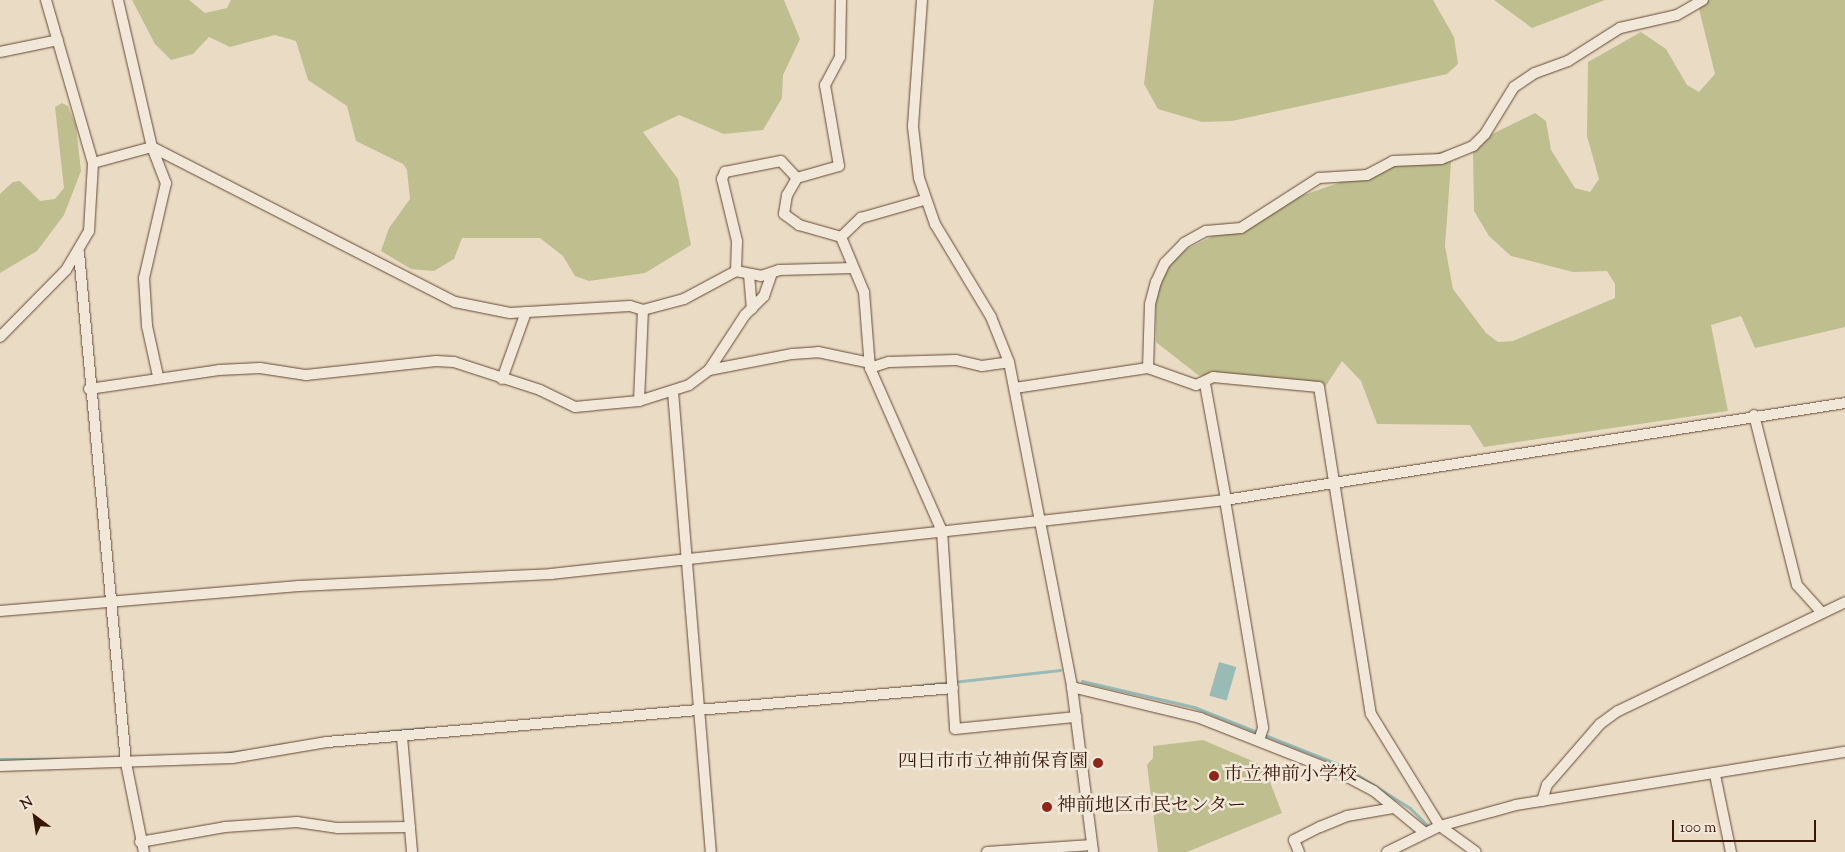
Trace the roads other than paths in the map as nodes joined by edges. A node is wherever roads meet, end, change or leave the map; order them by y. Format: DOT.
graph roads {
  1 [pos="46,0"];
  2 [pos="118,0"];
  3 [pos="841,0"];
  4 [pos="922,0"];
  5 [pos="1703,0"];
  6 [pos="58,40"];
  7 [pos="0,52"];
  8 [pos="152,147"];
  9 [pos="93,163"];
  10 [pos="797,178"];
  11 [pos="924,200"];
  12 [pos="841,237"];
  13 [pos="79,252"];
  14 [pos="853,268"];
  15 [pos="736,271"];
  16 [pos="772,273"];
  17 [pos="749,275"];
  18 [pos="752,309"];
  19 [pos="643,310"];
  20 [pos="526,312"];
  21 [pos="0,337"];
  22 [pos="1009,362"];
  23 [pos="870,366"];
  24 [pos="1148,368"];
  25 [pos="709,370"];
  26 [pos="158,376"];
  27 [pos="502,379"];
  28 [pos="1205,384"];
  29 [pos="1015,388"];
  30 [pos="89,389"];
  31 [pos="673,392"];
  32 [pos="639,401"];
  33 [pos="1845,403"];
  34 [pos="1754,415"];
  35 [pos="1332,482"];
  36 [pos="1226,499"];
  37 [pos="1041,521"];
  38 [pos="942,531"];
  39 [pos="687,557"];
  40 [pos="109,602"];
  41 [pos="1845,602"];
  42 [pos="0,611"];
  43 [pos="1821,612"];
  44 [pos="953,687"];
  45 [pos="1072,687"];
  46 [pos="700,709"];
  47 [pos="1076,717"];
  48 [pos="402,737"];
  49 [pos="1259,740"];
  50 [pos="1845,752"];
  51 [pos="126,763"];
  52 [pos="0,766"];
  53 [pos="1715,775"];
  54 [pos="1542,801"];
  55 [pos="1394,808"];
  56 [pos="410,827"];
  57 [pos="1432,829"];
  58 [pos="142,847"];
  59 [pos="1092,848"];
  60 [pos="412,852"];
  61 [pos="711,852"];
  62 [pos="987,852"];
  63 [pos="1299,852"];
  64 [pos="1387,852"];
  65 [pos="1476,852"];
  66 [pos="1731,852"];
  1 -- 6 [label="street"];
  2 -- 8 [label="street"];
  3 -- 10 [label="street"];
  4 -- 11 [label="street"];
  5 -- 24 [label="street"];
  6 -- 7 [label="street"];
  6 -- 9 [label="street"];
  8 -- 9 [label="street"];
  8 -- 20 [label="street"];
  8 -- 26 [label="street"];
  9 -- 13 [label="street"];
  10 -- 12 [label="street"];
  10 -- 15 [label="street"];
  11 -- 12 [label="street"];
  11 -- 22 [label="street"];
  12 -- 14 [label="street"];
  13 -- 21 [label="street"];
  13 -- 30 [label="street"];
  14 -- 16 [label="street"];
  14 -- 23 [label="street"];
  15 -- 17 [label="street"];
  15 -- 19 [label="street"];
  16 -- 17 [label="street"];
  16 -- 18 [label="street"];
  17 -- 18 [label="street"];
  18 -- 25 [label="street"];
  19 -- 20 [label="street"];
  19 -- 32 [label="street"];
  20 -- 27 [label="street"];
  22 -- 23 [label="street"];
  22 -- 29 [label="street"];
  23 -- 25 [label="street"];
  23 -- 38 [label="street"];
  24 -- 28 [label="street"];
  24 -- 29 [label="street"];
  25 -- 31 [label="street"];
  26 -- 27 [label="street"];
  26 -- 30 [label="street"];
  27 -- 32 [label="street"];
  28 -- 35 [label="street"];
  28 -- 36 [label="street"];
  29 -- 37 [label="street"];
  30 -- 40 [label="street"];
  31 -- 32 [label="street"];
  31 -- 39 [label="street"];
  33 -- 34 [label="street"];
  34 -- 35 [label="street"];
  34 -- 43 [label="street"];
  35 -- 36 [label="street"];
  35 -- 57 [label="street"];
  36 -- 37 [label="street"];
  36 -- 49 [label="street"];
  37 -- 38 [label="street"];
  37 -- 45 [label="street"];
  38 -- 39 [label="street"];
  38 -- 44 [label="street"];
  39 -- 40 [label="street"];
  39 -- 46 [label="street"];
  40 -- 42 [label="street"];
  40 -- 51 [label="street"];
  41 -- 43 [label="street"];
  43 -- 54 [label="street"];
  44 -- 46 [label="street"];
  44 -- 47 [label="street"];
  45 -- 47 [label="street"];
  45 -- 49 [label="street"];
  46 -- 48 [label="street"];
  46 -- 61 [label="street"];
  47 -- 59 [label="street"];
  48 -- 51 [label="street"];
  48 -- 56 [label="street"];
  49 -- 55 [label="street"];
  50 -- 53 [label="street"];
  51 -- 52 [label="street"];
  51 -- 58 [label="street"];
  53 -- 54 [label="street"];
  53 -- 66 [label="street"];
  54 -- 57 [label="street"];
  55 -- 57 [label="street"];
  55 -- 63 [label="street"];
  56 -- 58 [label="street"];
  56 -- 60 [label="street"];
  57 -- 64 [label="street"];
  57 -- 65 [label="street"];
  59 -- 62 [label="street"];
}
